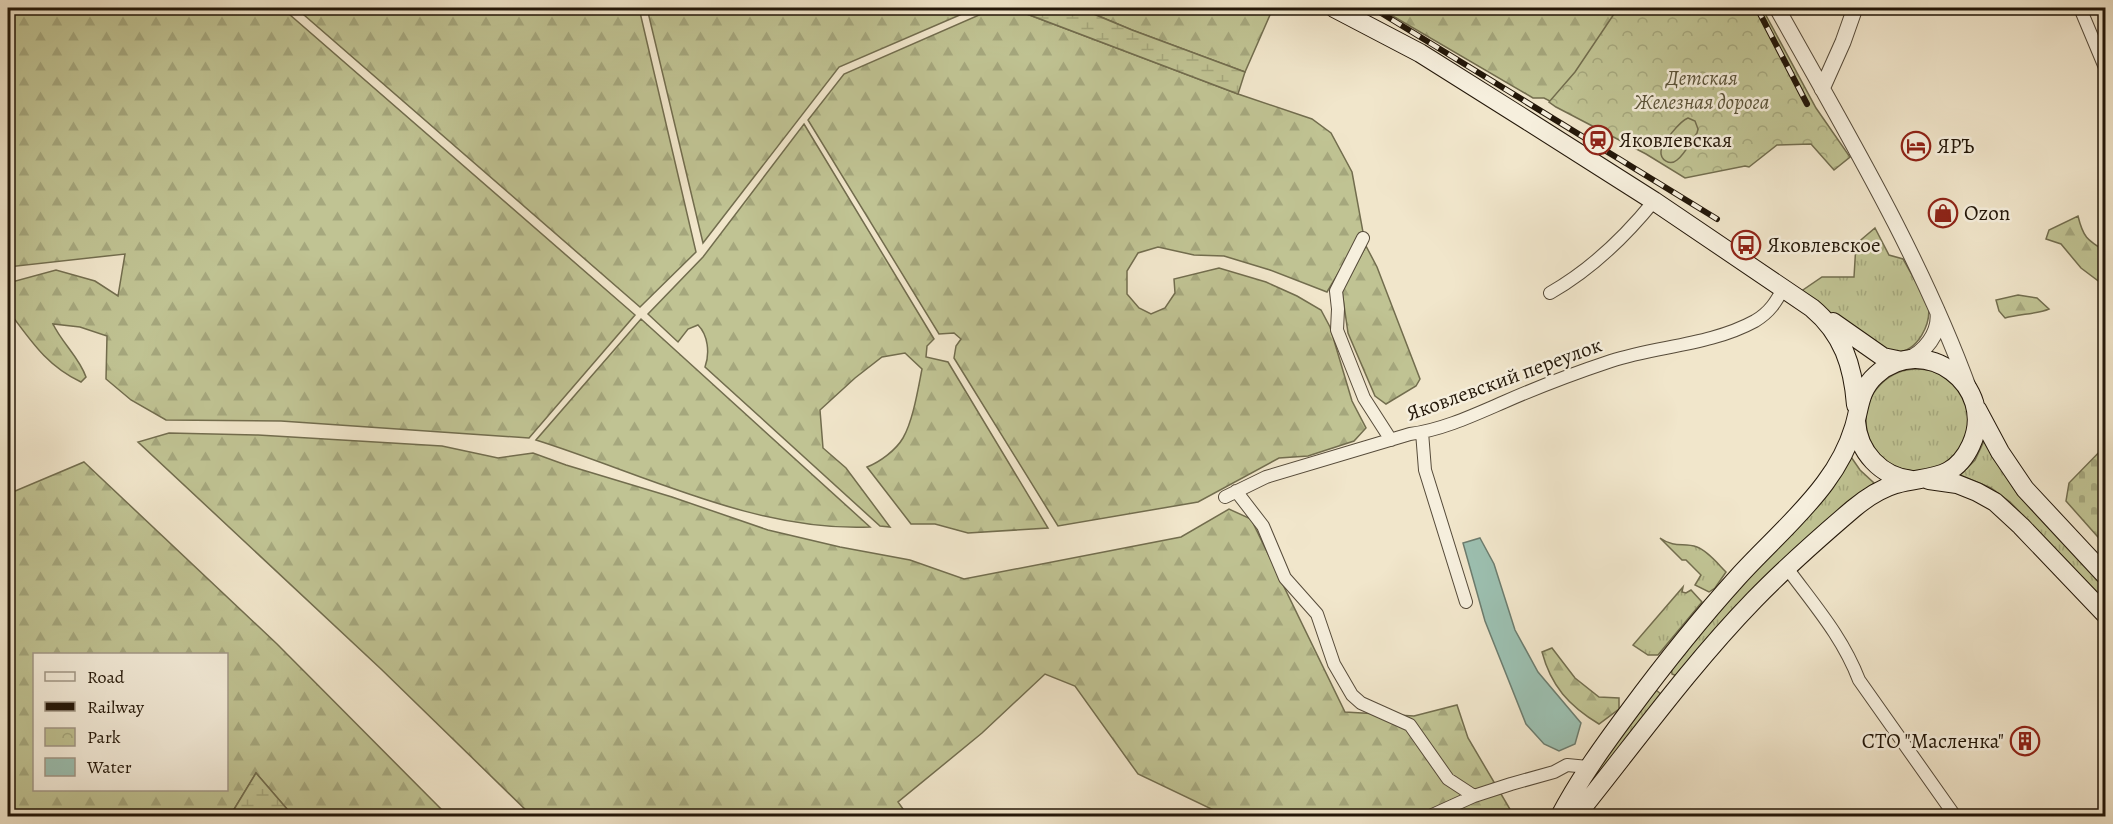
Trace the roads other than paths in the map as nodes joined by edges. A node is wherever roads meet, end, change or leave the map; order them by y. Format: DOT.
graph roads {
  1 [pos="1334,8"];
  2 [pos="1777,8"];
  3 [pos="1856,8"];
  4 [pos="2080,8"];
  5 [pos="2106,70"];
  6 [pos="1822,89"];
  7 [pos="1654,201"];
  8 [pos="1363,238"];
  9 [pos="1784,287"];
  10 [pos="1550,293"];
  11 [pos="1935,301"];
  12 [pos="1812,308"];
  13 [pos="1904,361"];
  14 [pos="1972,398"];
  15 [pos="1856,413"];
  16 [pos="1422,432"];
  17 [pos="1391,440"];
  18 [pos="1920,480"];
  19 [pos="1236,491"];
  20 [pos="1225,497"];
  21 [pos="1787,568"];
  22 [pos="2106,576"];
  23 [pos="1466,602"];
  24 [pos="2106,615"];
  25 [pos="1588,767"];
  26 [pos="1474,796"];
  27 [pos="1430,816"];
  28 [pos="1560,816"];
  29 [pos="1576,816"];
  30 [pos="1955,816"];
  1 -- 7 [label="main road"];
  2 -- 6 [label="street"];
  3 -- 6 [label="street"];
  4 -- 5 [label="street"];
  6 -- 11 [label="street"];
  7 -- 9 [label="main road"];
  7 -- 10 [label="street"];
  8 -- 17 [label="street"];
  9 -- 12 [label="main road"];
  9 -- 16 [label="street, Яковлевский переулок"];
  11 -- 13 [label="street"];
  11 -- 14 [label="street"];
  12 -- 13 [label="main road"];
  12 -- 15 [label="main road"];
  13 -- 14 [label="main road"];
  13 -- 15 [label="main road"];
  14 -- 18 [label="main road"];
  14 -- 22 [label="main road"];
  15 -- 18 [label="main road"];
  15 -- 25 [label="main road"];
  16 -- 17 [label="street, Яковлевский переулок"];
  16 -- 23 [label="street"];
  17 -- 19 [label="street, Яковлевский переулок"];
  18 -- 21 [label="main road"];
  18 -- 24 [label="main road"];
  19 -- 20 [label="street, Яковлевский переулок"];
  19 -- 26 [label="street"];
  21 -- 29 [label="main road"];
  21 -- 30 [label="street"];
  25 -- 26 [label="street"];
  25 -- 28 [label="main road"];
  26 -- 27 [label="street"];
}
